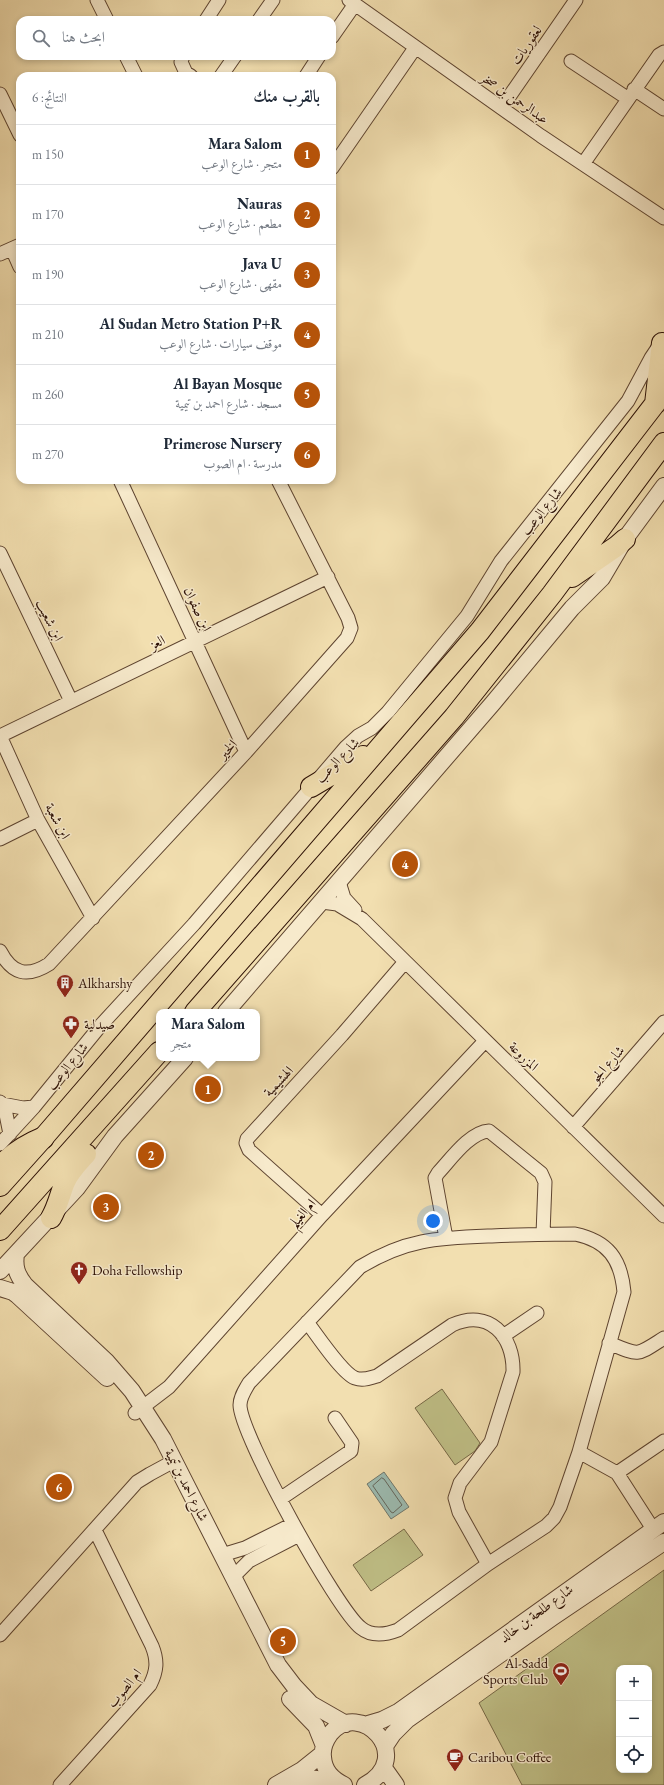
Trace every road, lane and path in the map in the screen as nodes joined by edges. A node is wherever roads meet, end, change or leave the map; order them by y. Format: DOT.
graph roads {
  1 [pos="97,0"];
  2 [pos="219,0"];
  3 [pos="273,0"];
  4 [pos="576,0"];
  5 [pos="352,2"];
  6 [pos="105,16"];
  7 [pos="209,16"];
  8 [pos="262,16"];
  9 [pos="336,31"];
  10 [pos="415,48"];
  11 [pos="664,52"];
  12 [pos="128,60"];
  13 [pos="182,60"];
  14 [pos="232,60"];
  15 [pos="316,60"];
  16 [pos="571,61"];
  17 [pos="134,72"];
  18 [pos="186,72"];
  19 [pos="224,72"];
  20 [pos="309,72"];
  21 [pos="0,94"];
  22 [pos="631,94"];
  23 [pos="502,108"];
  24 [pos="664,109"];
  25 [pos="16,127"];
  26 [pos="336,162"];
  27 [pos="582,164"];
  28 [pos="664,218"];
  29 [pos="11,249"];
  30 [pos="16,259"];
  31 [pos="663,342"];
  32 [pos="660,398"];
  33 [pos="664,443"];
  34 [pos="122,484"];
  35 [pos="280,484"];
  36 [pos="664,486"];
  37 [pos="625,539"];
  38 [pos="0,554"];
  39 [pos="328,577"];
  40 [pos="552,594"];
  41 [pos="196,641"];
  42 [pos="71,701"];
  43 [pos="0,736"];
  44 [pos="386,740"];
  45 [pos="246,752"];
  46 [pos="311,787"];
  47 [pos="38,820"];
  48 [pos="0,839"];
  49 [pos="340,882"];
  50 [pos="322,902"];
  51 [pos="92,918"];
  52 [pos="362,919"];
  53 [pos="0,951"];
  54 [pos="404,963"];
  55 [pos="198,1009"];
  56 [pos="229,1009"];
  57 [pos="664,1022"];
  58 [pos="485,1041"];
  59 [pos="156,1055"];
  60 [pos="182,1061"];
  61 [pos="1,1103"];
  62 [pos="34,1107"];
  63 [pos="105,1113"];
  64 [pos="573,1127"];
  65 [pos="10,1134"];
  66 [pos="43,1138"];
  67 [pos="0,1144"];
  68 [pos="0,1167"];
  69 [pos="0,1186"];
  70 [pos="322,1215"];
  71 [pos="664,1216"];
  72 [pos="51,1218"];
  73 [pos="0,1230"];
  74 [pos="543,1234"];
  75 [pos="446,1238"];
  76 [pos="16,1254"];
  77 [pos="0,1271"];
  78 [pos="0,1288"];
  79 [pos="537,1313"];
  80 [pos="307,1322"];
  81 [pos="503,1336"];
  82 [pos="664,1338"];
  83 [pos="609,1343"];
  84 [pos="139,1410"];
  85 [pos="335,1418"];
  86 [pos="664,1441"];
  87 [pos="579,1452"];
  88 [pos="170,1463"];
  89 [pos="617,1473"];
  90 [pos="280,1499"];
  91 [pos="659,1525"];
  92 [pos="296,1529"];
  93 [pos="95,1530"];
  94 [pos="664,1542"];
  95 [pos="257,1549"];
  96 [pos="222,1555"];
  97 [pos="488,1564"];
  98 [pos="233,1577"];
  99 [pos="0,1635"];
  100 [pos="346,1724"];
  101 [pos="365,1725"];
  102 [pos="385,1746"];
  103 [pos="323,1750"];
  104 [pos="384,1768"];
  105 [pos="291,1776"];
  106 [pos="60,1785"];
  107 [pos="276,1785"];
  108 [pos="344,1785"];
  109 [pos="365,1785"];
  110 [pos="396,1785"];
  1 -- 6 [label="street"];
  2 -- 7 [label="street"];
  3 -- 8 [label="street"];
  4 -- 23 [label="street, لعقوريات"];
  5 -- 9 [label="street"];
  5 -- 10 [label="street, عبدالرحمن بن صخر"];
  10 -- 23 [label="street, عبدالرحمن بن صخر"];
  10 -- 26 [label="street"];
  11 -- 22 [label="street"];
  12 -- 17 [label="street"];
  13 -- 18 [label="street"];
  14 -- 19 [label="street"];
  15 -- 20 [label="street"];
  16 -- 22 [label="street"];
  21 -- 25 [label="street"];
  22 -- 24 [label="street"];
  22 -- 27 [label="street"];
  23 -- 27 [label="street, عبدالرحمن بن صخر"];
  27 -- 28 [label="street, عبدالرحمن بن صخر"];
  29 -- 30 [label="street"];
  31 -- 32 [label="main road"];
  31 -- 46 [label="street, شارع الوعب"];
  32 -- 44 [label="main road, شارع الوعب"];
  33 -- 40 [label="main road"];
  34 -- 41 [label="street, ابن صفوان"];
  35 -- 39 [label="street, الخير"];
  36 -- 37 [label="street"];
  37 -- 40 [label="main road"];
  37 -- 49 [label="street"];
  38 -- 42 [label="street, ابن شعيب"];
  39 -- 41 [label="street, العز"];
  39 -- 45 [label="street, الخير"];
  40 -- 55 [label="main road"];
  41 -- 42 [label="street, العز"];
  41 -- 45 [label="street, ابن صفوان"];
  42 -- 43 [label="street, العز"];
  43 -- 47 [label="street, ابن شعبة"];
  44 -- 46 [label="main road"];
  44 -- 66 [label="main road, شارع الوعب"];
  45 -- 51 [label="street, الخير"];
  46 -- 62 [label="street, شارع الوعب"];
  47 -- 48 [label="street"];
  47 -- 51 [label="street, ابن شعبة"];
  49 -- 50 [label="street"];
  49 -- 52 [label="street, المزروعة"];
  50 -- 52 [label="street, المزروعة"];
  50 -- 56 [label="street"];
  51 -- 53 [label="street, الخير"];
  52 -- 54 [label="street, المزروعة"];
  54 -- 58 [label="street, المزروعة"];
  54 -- 70 [label="street, الهشيمية"];
  57 -- 64 [label="street, شارع الجو"];
  58 -- 64 [label="street, المزروعة"];
  58 -- 70 [label="street, ام الغيلم"];
  59 -- 63 [label="main road"];
  60 -- 72 [label="street"];
  61 -- 62 [label="street"];
  61 -- 65 [label="street"];
  62 -- 65 [label="street, شارع الوعب"];
  63 -- 72 [label="main road"];
  63 -- 73 [label="main road"];
  64 -- 71 [label="street, المزروعة"];
  65 -- 67 [label="street, شارع الوعب"];
  66 -- 68 [label="highway"];
  66 -- 69 [label="main road, شارع الوعب"];
  70 -- 84 [label="street, ام الغيلم"];
  72 -- 76 [label="street"];
  74 -- 75 [label="street"];
  74 -- 75 [label="street"];
  74 -- 83 [label="street"];
  75 -- 80 [label="street"];
  76 -- 77 [label="street"];
  76 -- 84 [label="street, شارع احمد بن تيمية"];
  78 -- 84 [label="street, شارع احمد بن تيمية"];
  79 -- 81 [label="street"];
  80 -- 81 [label="street"];
  80 -- 90 [label="street"];
  81 -- 97 [label="street"];
  82 -- 83 [label="street"];
  83 -- 87 [label="street"];
  84 -- 88 [label="street, شارع احمد بن تيمية"];
  85 -- 90 [label="street"];
  86 -- 89 [label="street"];
  87 -- 89 [label="street"];
  87 -- 97 [label="street"];
  88 -- 93 [label="street"];
  88 -- 96 [label="street, شارع احمد بن تيمية"];
  88 -- 103 [label="street, شارع احمد بن تيمية"];
  89 -- 91 [label="street"];
  90 -- 92 [label="street"];
  91 -- 101 [label="street, شارع طلحة بن خالد"];
  92 -- 95 [label="street"];
  92 -- 97 [label="street"];
  93 -- 99 [label="street"];
  93 -- 106 [label="street, ام الصوب"];
  94 -- 102 [label="street, شارع طلحة بن خالد"];
  95 -- 96 [label="street"];
  95 -- 98 [label="street"];
  96 -- 98 [label="street, شارع احمد بن تيمية"];
  98 -- 100 [label="street, شارع احمد بن تيمية"];
  100 -- 101 [label="street"];
  100 -- 103 [label="street"];
  101 -- 102 [label="street"];
  102 -- 104 [label="street"];
  103 -- 105 [label="street"];
  103 -- 108 [label="street, شارع احمد بن تيمية"];
  104 -- 109 [label="street"];
  104 -- 110 [label="street"];
  105 -- 107 [label="street"];
  105 -- 108 [label="street"];
}
